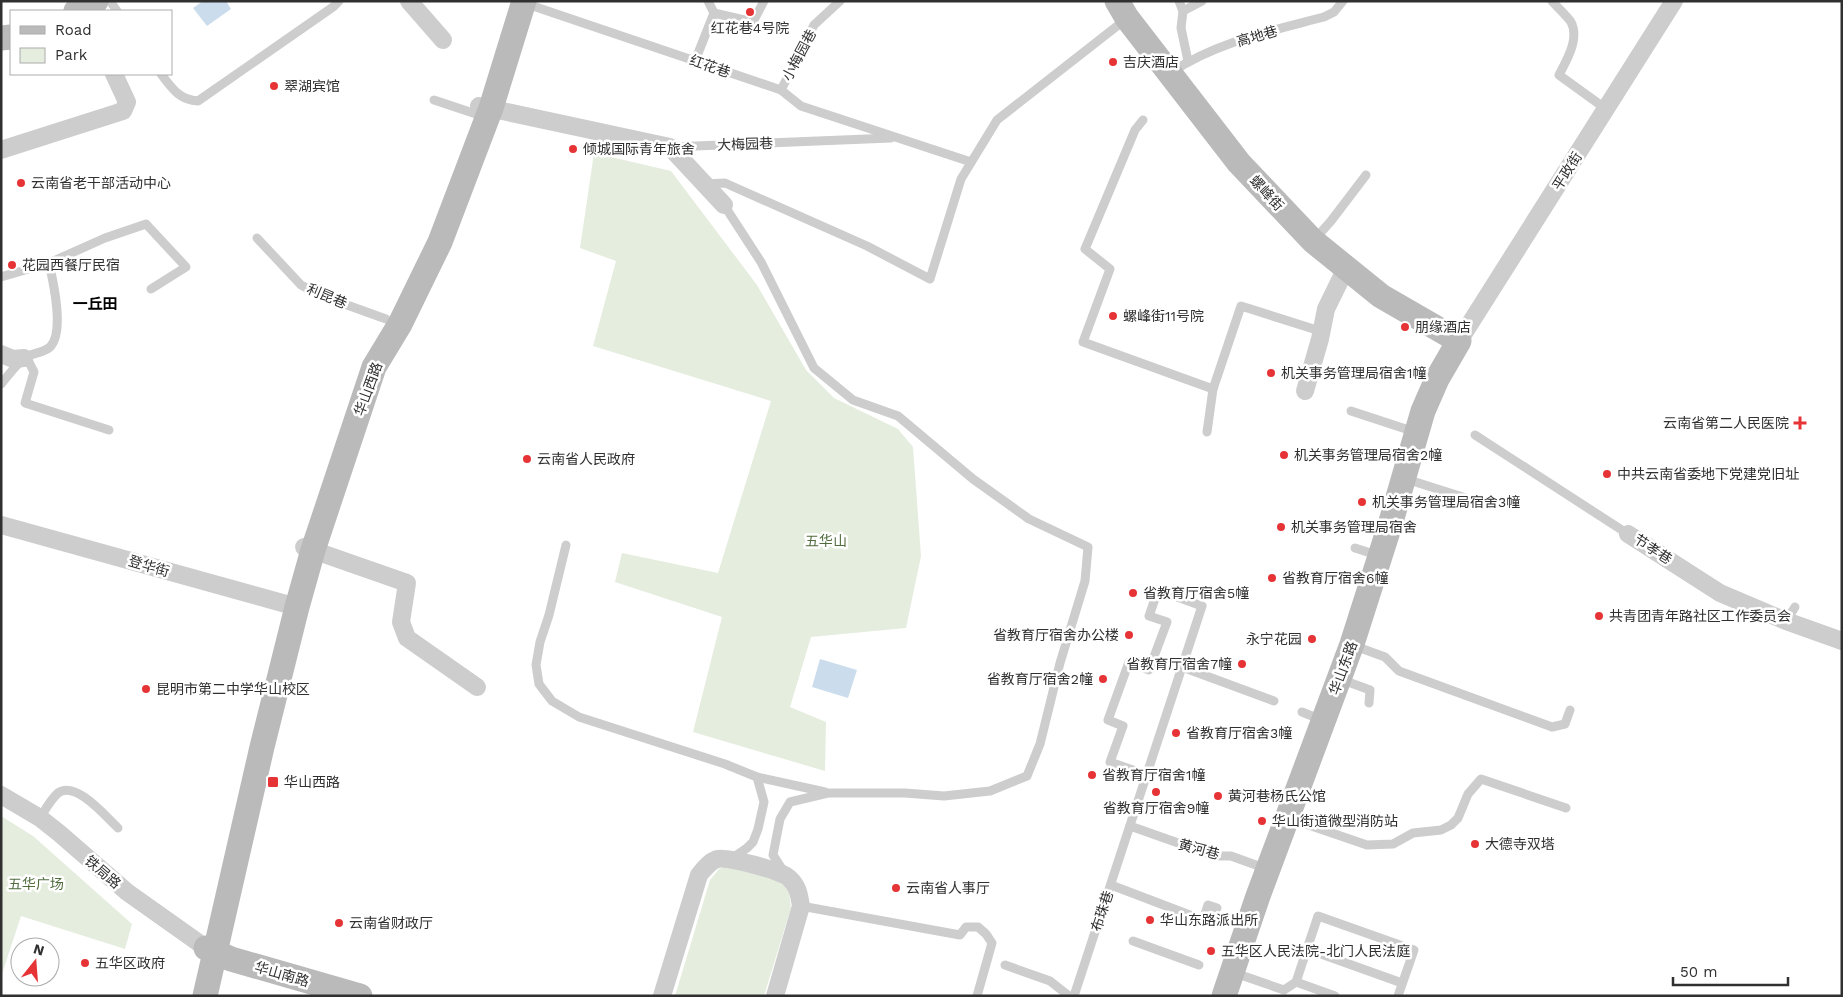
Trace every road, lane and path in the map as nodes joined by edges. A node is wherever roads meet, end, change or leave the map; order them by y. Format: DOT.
graph roads {
  1 [pos="339,1"];
  2 [pos="409,1"];
  3 [pos="708,1"];
  4 [pos="764,1"];
  5 [pos="840,1"];
  6 [pos="1179,1"];
  7 [pos="1202,1"];
  8 [pos="1343,1"];
  9 [pos="1552,1"];
  10 [pos="1674,1"];
  11 [pos="519,2"];
  12 [pos="1122,9"];
  13 [pos="1183,11"];
  14 [pos="714,13"];
  15 [pos="443,40"];
  16 [pos="695,61"];
  17 [pos="1179,67"];
  18 [pos="162,75"];
  19 [pos="114,84"];
  20 [pos="781,90"];
  21 [pos="434,100"];
  22 [pos="482,109"];
  23 [pos="1606,109"];
  24 [pos="1143,120"];
  25 [pos="896,138"];
  26 [pos="670,147"];
  27 [pos="1,150"];
  28 [pos="971,162"];
  29 [pos="1366,175"];
  30 [pos="704,184"];
  31 [pos="724,205"];
  32 [pos="257,238"];
  33 [pos="1313,241"];
  34 [pos="49,263"];
  35 [pos="1346,268"];
  36 [pos="1,277"];
  37 [pos="151,289"];
  38 [pos="386,319"];
  39 [pos="1320,331"];
  40 [pos="1459,341"];
  41 [pos="1,354"];
  42 [pos="24,358"];
  43 [pos="1,384"];
  44 [pos="1213,389"];
  45 [pos="1305,391"];
  46 [pos="1351,411"];
  47 [pos="109,430"];
  48 [pos="1207,432"];
  49 [pos="1417,433"];
  50 [pos="1475,435"];
  51 [pos="1403,478"];
  52 [pos="1469,499"];
  53 [pos="1,525"];
  54 [pos="1628,534"];
  55 [pos="566,545"];
  56 [pos="1355,548"];
  57 [pos="308,549"];
  58 [pos="1380,556"];
  59 [pos="291,605"];
  60 [pos="1842,641"];
  61 [pos="1352,644"];
  62 [pos="1182,667"];
  63 [pos="1340,679"];
  64 [pos="477,687"];
  65 [pos="1274,702"];
  66 [pos="1369,703"];
  67 [pos="1570,710"];
  68 [pos="1147,775"];
  69 [pos="757,777"];
  70 [pos="828,793"];
  71 [pos="1,795"];
  72 [pos="1566,808"];
  73 [pos="40,818"];
  74 [pos="1288,818"];
  75 [pos="1130,826"];
  76 [pos="118,828"];
  77 [pos="731,859"];
  78 [pos="1274,871"];
  79 [pos="786,875"];
  80 [pos="1111,885"];
  81 [pos="801,906"];
  82 [pos="1217,908"];
  83 [pos="1133,941"];
  84 [pos="1307,949"];
  85 [pos="210,950"];
  86 [pos="1005,965"];
  87 [pos="1199,965"];
  88 [pos="1228,979"];
  89 [pos="1296,982"];
  90 [pos="1402,983"];
  91 [pos="1284,993"];
  92 [pos="195,996"];
  93 [pos="205,996"];
  94 [pos="359,996"];
  95 [pos="662,996"];
  96 [pos="775,996"];
  97 [pos="978,996"];
  98 [pos="1069,996"];
  99 [pos="1074,996"];
  100 [pos="1335,996"];
  101 [pos="1398,996"];
  1 -- 18 [label="lane"];
  2 -- 15 [label="street"];
  3 -- 14 [label="lane"];
  4 -- 14 [label="lane"];
  5 -- 20 [label="lane, 小梅园巷"];
  6 -- 13 [label="lane"];
  7 -- 13 [label="lane"];
  8 -- 17 [label="lane, 高地巷"];
  9 -- 23 [label="lane"];
  10 -- 23 [label="street, 平政街"];
  11 -- 16 [label="lane, 红花巷"];
  11 -- 22 [label="main road, 华山西路"];
  12 -- 17 [label="main road, 螺峰街"];
  12 -- 28 [label="lane"];
  13 -- 17 [label="lane"];
  14 -- 16 [label="lane"];
  16 -- 20 [label="lane, 红花巷"];
  17 -- 33 [label="main road, 螺峰街"];
  19 -- 27 [label="street"];
  20 -- 25 [label="lane, 红花巷"];
  21 -- 22 [label="lane"];
  22 -- 26 [label="street, 大梅园巷"];
  22 -- 38 [label="main road, 华山西路"];
  22 -- 57 [label="main road, 华山西路"];
  23 -- 40 [label="street, 平政街"];
  24 -- 44 [label="lane"];
  25 -- 26 [label="lane, 大梅园巷"];
  25 -- 28 [label="lane, 红花巷"];
  26 -- 30 [label="street"];
  28 -- 30 [label="lane"];
  29 -- 33 [label="lane"];
  30 -- 31 [label="street"];
  31 -- 70 [label="lane"];
  32 -- 38 [label="lane, 利昆巷"];
  33 -- 35 [label="main road, 螺峰街"];
  34 -- 36 [label="lane"];
  34 -- 37 [label="lane"];
  34 -- 42 [label="lane"];
  35 -- 39 [label="street"];
  35 -- 40 [label="main road, 螺峰街"];
  38 -- 57 [label="main road, 华山西路"];
  39 -- 44 [label="lane"];
  39 -- 45 [label="street"];
  40 -- 49 [label="main road, 华山东路"];
  41 -- 42 [label="street"];
  42 -- 43 [label="lane"];
  42 -- 47 [label="lane"];
  44 -- 48 [label="lane"];
  46 -- 49 [label="lane"];
  49 -- 51 [label="main road, 华山东路"];
  50 -- 54 [label="lane, 节孝巷"];
  51 -- 52 [label="lane"];
  51 -- 58 [label="main road, 华山东路"];
  53 -- 59 [label="street, 登华街"];
  54 -- 60 [label="street, 节孝巷"];
  55 -- 69 [label="lane"];
  56 -- 58 [label="lane"];
  57 -- 59 [label="main road, 华山西路"];
  57 -- 64 [label="street"];
  58 -- 61 [label="main road, 华山东路"];
  59 -- 85 [label="main road, 华山西路"];
  61 -- 63 [label="main road, 华山东路"];
  61 -- 67 [label="lane"];
  62 -- 65 [label="lane"];
  62 -- 68 [label="lane, 布珠巷"];
  62 -- 68 [label="lane, 布珠巷"];
  63 -- 66 [label="lane"];
  63 -- 74 [label="main road, 华山东路"];
  68 -- 75 [label="lane, 布珠巷"];
  69 -- 70 [label="lane"];
  69 -- 77 [label="lane"];
  70 -- 79 [label="lane"];
  71 -- 73 [label="street, 铁局路"];
  72 -- 74 [label="lane"];
  73 -- 76 [label="lane"];
  73 -- 85 [label="street, 铁局路"];
  74 -- 78 [label="main road, 华山东路"];
  75 -- 78 [label="lane, 黄河巷"];
  75 -- 80 [label="lane, 布珠巷"];
  77 -- 79 [label="street"];
  77 -- 95 [label="street"];
  78 -- 88 [label="main road, 华山东路"];
  79 -- 81 [label="street"];
  80 -- 82 [label="lane"];
  80 -- 99 [label="lane, 布珠巷"];
  81 -- 96 [label="street"];
  81 -- 97 [label="lane"];
  83 -- 87 [label="lane"];
  84 -- 89 [label="lane"];
  84 -- 90 [label="lane"];
  84 -- 90 [label="lane"];
  85 -- 92 [label="main road, 华山西路"];
  85 -- 93 [label="main road, 华山西路"];
  85 -- 94 [label="main road, 华山南路"];
  86 -- 98 [label="lane"];
  88 -- 91 [label="lane"];
  89 -- 91 [label="lane"];
  89 -- 100 [label="lane"];
  90 -- 101 [label="lane"];
}
